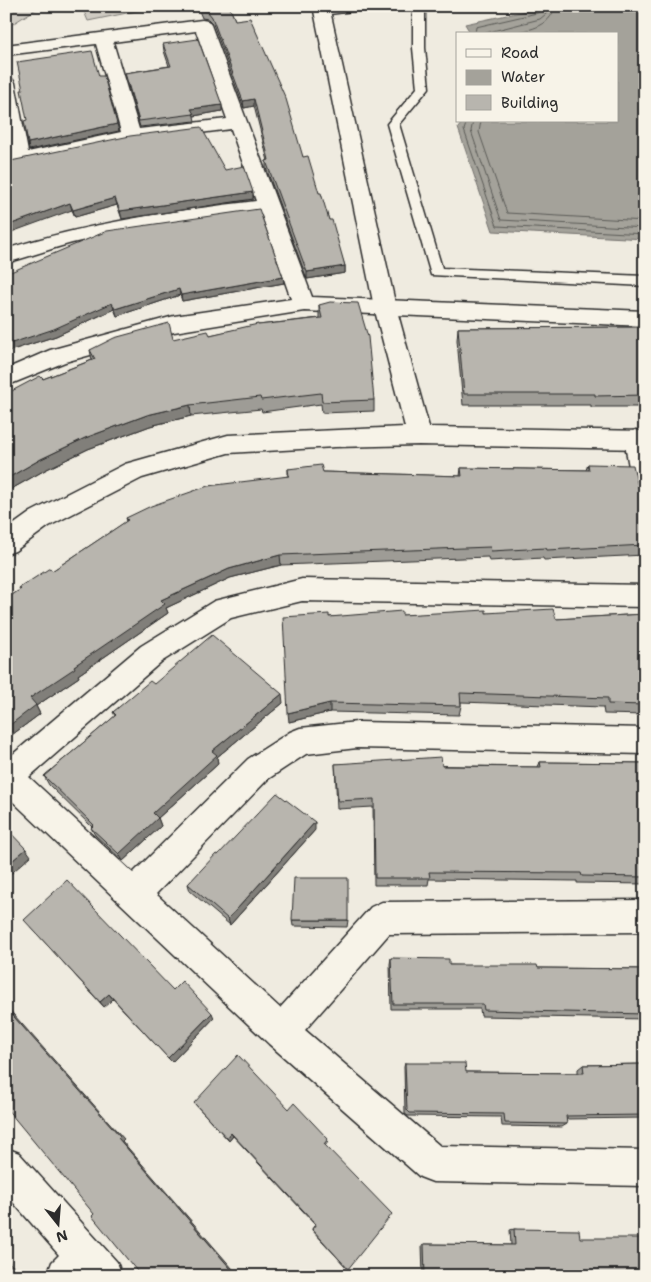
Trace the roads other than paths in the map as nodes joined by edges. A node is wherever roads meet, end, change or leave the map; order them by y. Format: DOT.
graph roads {
  1 [pos="368,6"];
  2 [pos="419,6"];
  3 [pos="321,9"];
  4 [pos="103,38"];
  5 [pos="6,50"];
  6 [pos="6,83"];
  7 [pos="237,122"];
  8 [pos="131,136"];
  9 [pos="13,160"];
  10 [pos="268,206"];
  11 [pos="6,256"];
  12 [pos="645,281"];
  13 [pos="304,304"];
  14 [pos="385,306"];
  15 [pos="645,319"];
  16 [pos="6,378"];
  17 [pos="419,436"];
  18 [pos="640,440"];
  19 [pos="645,489"];
  20 [pos="6,544"];
  21 [pos="645,596"];
  22 [pos="645,741"];
  23 [pos="7,776"];
  24 [pos="133,896"];
  25 [pos="645,916"];
  26 [pos="281,1032"];
  27 [pos="6,1166"];
  28 [pos="645,1168"];
  29 [pos="85,1269"];
  1 -- 3 [label="lane"];
  2 -- 12 [label="lane"];
  3 -- 14 [label="street"];
  4 -- 5 [label="street"];
  4 -- 7 [label="street"];
  4 -- 8 [label="street"];
  6 -- 9 [label="street"];
  7 -- 8 [label="street"];
  7 -- 10 [label="street"];
  8 -- 9 [label="street"];
  10 -- 11 [label="street"];
  10 -- 13 [label="street"];
  13 -- 14 [label="street"];
  13 -- 16 [label="street"];
  14 -- 15 [label="street"];
  14 -- 17 [label="street"];
  17 -- 18 [label="street"];
  17 -- 20 [label="street"];
  18 -- 19 [label="street"];
  21 -- 23 [label="street"];
  22 -- 24 [label="street"];
  23 -- 24 [label="street"];
  24 -- 26 [label="street"];
  25 -- 26 [label="street"];
  26 -- 28 [label="street"];
  27 -- 29 [label="street"];
}
